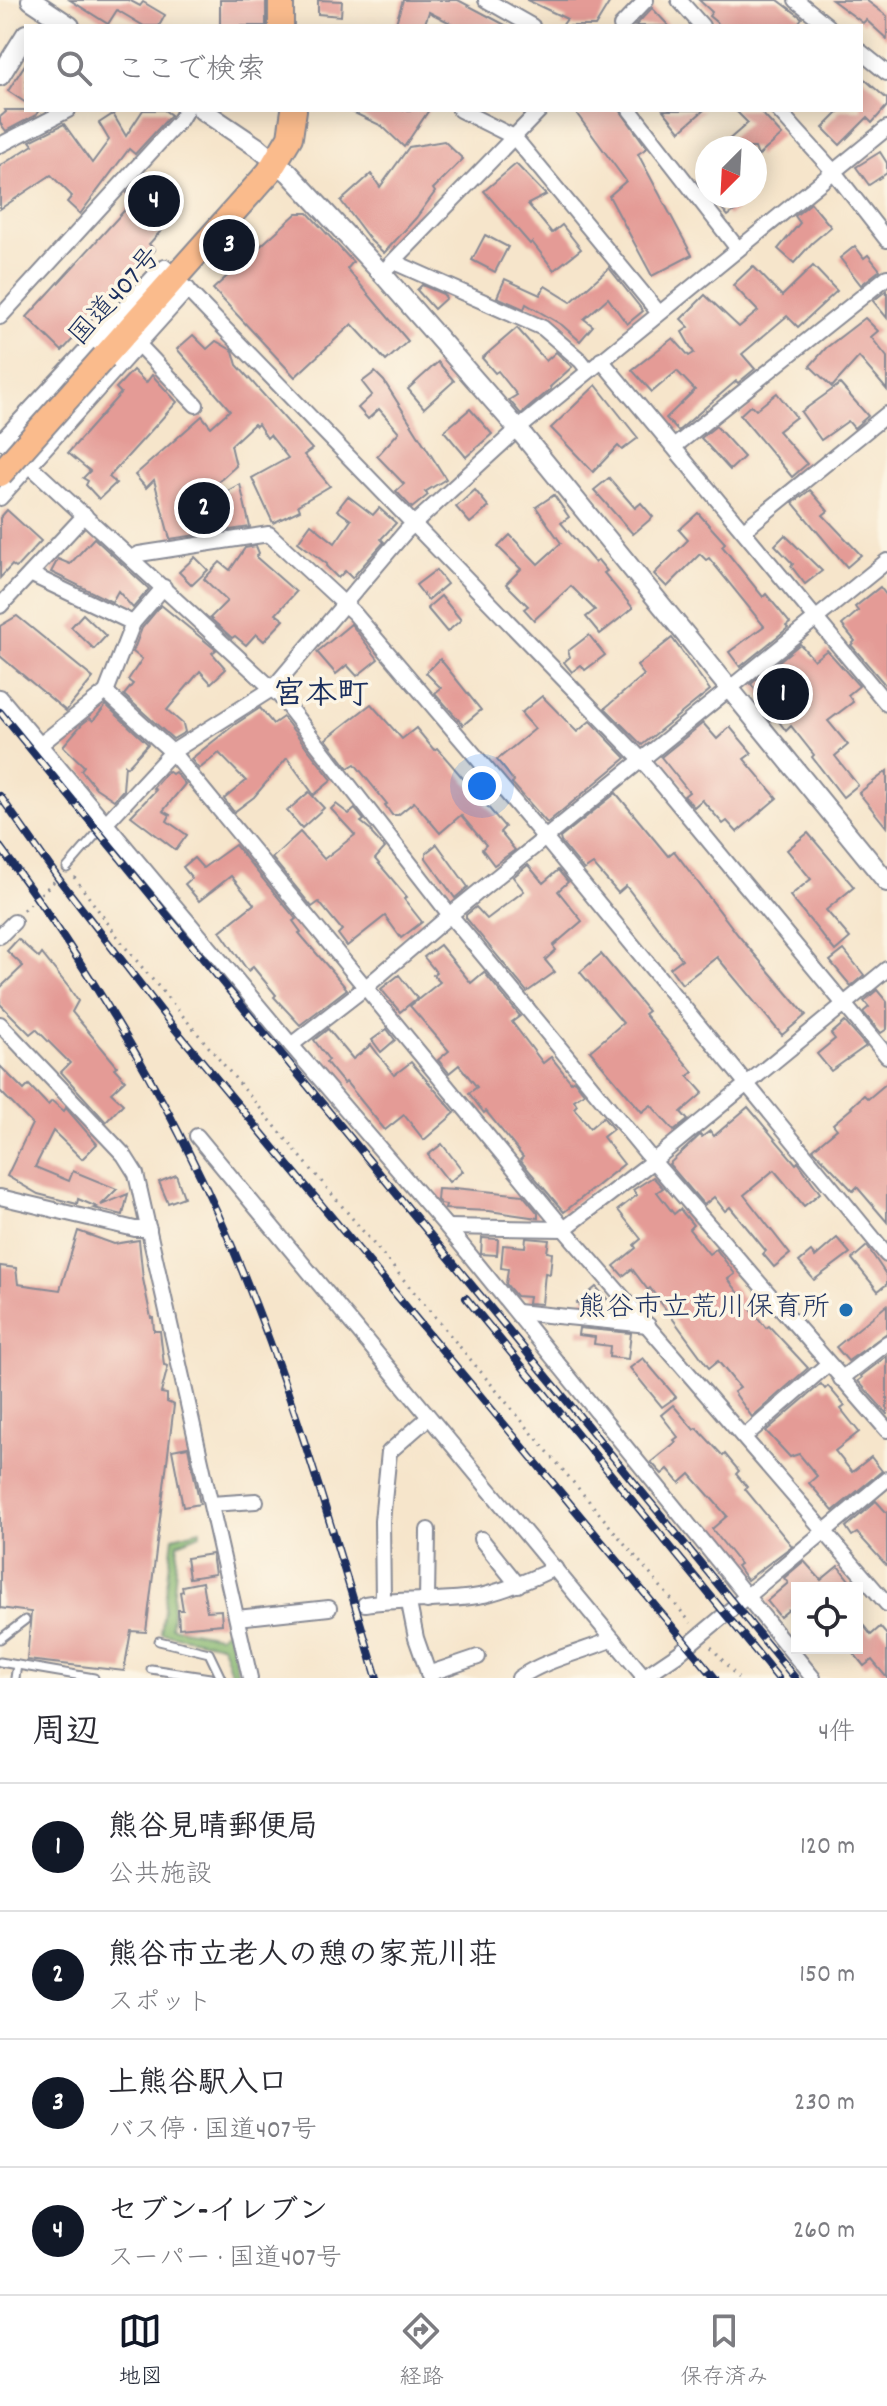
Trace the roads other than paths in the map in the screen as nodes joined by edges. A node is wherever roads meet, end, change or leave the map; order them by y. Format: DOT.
graph roads {
  1 [pos="281,0"];
  2 [pos="297,0"];
  3 [pos="486,0"];
  4 [pos="646,0"];
  5 [pos="679,0"];
  6 [pos="796,0"];
  7 [pos="40,3"];
  8 [pos="32,24"];
  9 [pos="67,24"];
  10 [pos="281,24"];
  11 [pos="296,24"];
  12 [pos="528,24"];
  13 [pos="623,24"];
  14 [pos="700,24"];
  15 [pos="826,24"];
  16 [pos="24,37"];
  17 [pos="863,54"];
  18 [pos="887,73"];
  19 [pos="0,76"];
  20 [pos="64,112"];
  21 [pos="185,112"];
  22 [pos="205,112"];
  23 [pos="278,112"];
  24 [pos="294,112"];
  25 [pos="464,112"];
  26 [pos="538,112"];
  27 [pos="632,112"];
  28 [pos="780,112"];
  29 [pos="887,128"];
  30 [pos="514,137"];
  31 [pos="0,145"];
  32 [pos="275,161"];
  33 [pos="834,172"];
  34 [pos="887,240"];
  35 [pos="738,249"];
  36 [pos="388,268"];
  37 [pos="887,277"];
  38 [pos="182,283"];
  39 [pos="659,313"];
  40 [pos="0,317"];
  41 [pos="139,345"];
  42 [pos="601,360"];
  43 [pos="588,370"];
  44 [pos="196,405"];
  45 [pos="887,414"];
  46 [pos="518,429"];
  47 [pos="1,440"];
  48 [pos="675,446"];
  49 [pos="30,466"];
  50 [pos="0,474"];
  51 [pos="0,498"];
  52 [pos="85,515"];
  53 [pos="414,525"];
  54 [pos="744,530"];
  55 [pos="132,558"];
  56 [pos="887,561"];
  57 [pos="30,574"];
  58 [pos="164,587"];
  59 [pos="345,603"];
  60 [pos="0,606"];
  61 [pos="815,620"];
  62 [pos="133,623"];
  63 [pos="272,688"];
  64 [pos="729,688"];
  65 [pos="106,692"];
  66 [pos="0,697"];
  67 [pos="885,697"];
  68 [pos="41,744"];
  69 [pos="172,752"];
  70 [pos="641,759"];
  71 [pos="107,822"];
  72 [pos="545,838"];
  73 [pos="67,868"];
  74 [pos="887,882"];
  75 [pos="450,915"];
  76 [pos="14,922"];
  77 [pos="0,936"];
  78 [pos="887,969"];
  79 [pos="366,987"];
  80 [pos="844,1004"];
  81 [pos="0,1024"];
  82 [pos="291,1045"];
  83 [pos="887,1056"];
  84 [pos="747,1082"];
  85 [pos="197,1136"];
  86 [pos="653,1161"];
  87 [pos="0,1197"];
  88 [pos="447,1227"];
  89 [pos="149,1229"];
  90 [pos="564,1229"];
  91 [pos="887,1255"];
  92 [pos="517,1312"];
  93 [pos="648,1325"];
  94 [pos="887,1343"];
  95 [pos="828,1364"];
  96 [pos="841,1379"];
  97 [pos="428,1418"];
  98 [pos="887,1430"];
  99 [pos="744,1437"];
  100 [pos="887,1479"];
  101 [pos="256,1501"];
  102 [pos="211,1504"];
  103 [pos="428,1530"];
  104 [pos="824,1530"];
  105 [pos="481,1539"];
  106 [pos="555,1568"];
  107 [pos="518,1585"];
  108 [pos="746,1597"];
  109 [pos="383,1601"];
  110 [pos="427,1601"];
  111 [pos="409,1603"];
  112 [pos="365,1604"];
  113 [pos="887,1604"];
  114 [pos="329,1608"];
  115 [pos="237,1618"];
  116 [pos="25,1620"];
  117 [pos="0,1639"];
  118 [pos="613,1639"];
  119 [pos="159,1641"];
  120 [pos="478,1657"];
  121 [pos="0,1662"];
  122 [pos="17,1665"];
  123 [pos="151,1669"];
  124 [pos="58,1675"];
  125 [pos="185,1676"];
  126 [pos="429,1676"];
  127 [pos="644,1677"];
  128 [pos="15,1678"];
  129 [pos="94,1678"];
  130 [pos="210,1678"];
  131 [pos="221,1678"];
  132 [pos="250,1678"];
  133 [pos="519,1678"];
  134 [pos="813,1678"];
  1 -- 10 [label="highway"];
  2 -- 11 [label="highway"];
  3 -- 12 [label="street"];
  4 -- 13 [label="street"];
  5 -- 14 [label="street"];
  6 -- 15 [label="street"];
  7 -- 8 [label="street"];
  7 -- 9 [label="street"];
  16 -- 19 [label="street"];
  17 -- 18 [label="street"];
  20 -- 31 [label="street"];
  21 -- 40 [label="street"];
  22 -- 32 [label="street"];
  23 -- 32 [label="highway"];
  24 -- 32 [label="highway, 国道407号"];
  25 -- 30 [label="street"];
  26 -- 30 [label="street"];
  27 -- 35 [label="street"];
  28 -- 33 [label="street"];
  29 -- 33 [label="street"];
  30 -- 36 [label="street"];
  30 -- 39 [label="street"];
  32 -- 36 [label="street"];
  32 -- 38 [label="highway, 国道407号"];
  33 -- 34 [label="street"];
  33 -- 35 [label="street"];
  35 -- 39 [label="street"];
  36 -- 43 [label="street"];
  36 -- 46 [label="street"];
  37 -- 48 [label="street"];
  38 -- 41 [label="street"];
  38 -- 47 [label="street"];
  38 -- 50 [label="highway, 国道407号, bridge"];
  38 -- 53 [label="street"];
  39 -- 42 [label="street"];
  41 -- 44 [label="street"];
  41 -- 49 [label="street"];
  42 -- 43 [label="street"];
  42 -- 48 [label="street"];
  43 -- 46 [label="street"];
  45 -- 54 [label="street"];
  46 -- 53 [label="street"];
  46 -- 64 [label="street"];
  47 -- 49 [label="street"];
  48 -- 54 [label="street"];
  49 -- 51 [label="street"];
  49 -- 52 [label="street"];
  52 -- 55 [label="street"];
  52 -- 57 [label="street"];
  53 -- 59 [label="street"];
  53 -- 70 [label="street"];
  54 -- 61 [label="street"];
  55 -- 58 [label="street"];
  55 -- 59 [label="street"];
  56 -- 61 [label="street"];
  57 -- 60 [label="street"];
  57 -- 62 [label="street"];
  58 -- 62 [label="street"];
  58 -- 63 [label="street"];
  59 -- 63 [label="street"];
  59 -- 72 [label="street"];
  61 -- 64 [label="street"];
  61 -- 67 [label="street"];
  62 -- 65 [label="street"];
  63 -- 69 [label="street"];
  63 -- 75 [label="street"];
  64 -- 70 [label="street"];
  64 -- 74 [label="street"];
  65 -- 68 [label="street"];
  65 -- 69 [label="street"];
  66 -- 68 [label="street"];
  68 -- 71 [label="street"];
  69 -- 71 [label="street"];
  69 -- 79 [label="street"];
  70 -- 72 [label="street"];
  70 -- 80 [label="street"];
  71 -- 73 [label="lane"];
  71 -- 82 [label="street"];
  72 -- 75 [label="street"];
  72 -- 84 [label="street"];
  75 -- 79 [label="street"];
  75 -- 86 [label="street"];
  76 -- 77 [label="street"];
  78 -- 80 [label="street"];
  79 -- 82 [label="street"];
  79 -- 90 [label="street"];
  80 -- 83 [label="street"];
  80 -- 84 [label="street"];
  81 -- 89 [label="street"];
  82 -- 88 [label="street"];
  84 -- 86 [label="street"];
  84 -- 91 [label="street"];
  85 -- 97 [label="street"];
  86 -- 90 [label="street"];
  86 -- 95 [label="street"];
  87 -- 89 [label="street"];
  88 -- 90 [label="street"];
  88 -- 92 [label="street"];
  89 -- 102 [label="street"];
  90 -- 93 [label="street"];
  92 -- 93 [label="street"];
  92 -- 108 [label="street"];
  93 -- 99 [label="street"];
  94 -- 96 [label="street"];
  95 -- 96 [label="street"];
  95 -- 99 [label="street"];
  96 -- 98 [label="street"];
  97 -- 106 [label="street"];
  97 -- 109 [label="street"];
  99 -- 104 [label="street"];
  100 -- 104 [label="street"];
  101 -- 102 [label="street"];
  102 -- 115 [label="street"];
  103 -- 110 [label="street"];
  104 -- 108 [label="street"];
  104 -- 113 [label="street"];
  105 -- 107 [label="street"];
  106 -- 107 [label="street"];
  106 -- 118 [label="street"];
  107 -- 110 [label="street"];
  108 -- 127 [label="street"];
  108 -- 134 [label="street"];
  109 -- 111 [label="street"];
  109 -- 112 [label="street"];
  110 -- 111 [label="street"];
  111 -- 126 [label="street"];
  114 -- 115 [label="street"];
  115 -- 132 [label="street"];
  116 -- 117 [label="lane"];
  118 -- 127 [label="street"];
  118 -- 133 [label="street"];
  119 -- 131 [label="lane"];
  120 -- 126 [label="street"];
  121 -- 122 [label="lane"];
  122 -- 124 [label="lane"];
  122 -- 128 [label="lane"];
  123 -- 125 [label="lane"];
  124 -- 129 [label="lane"];
  125 -- 130 [label="lane"];
}
